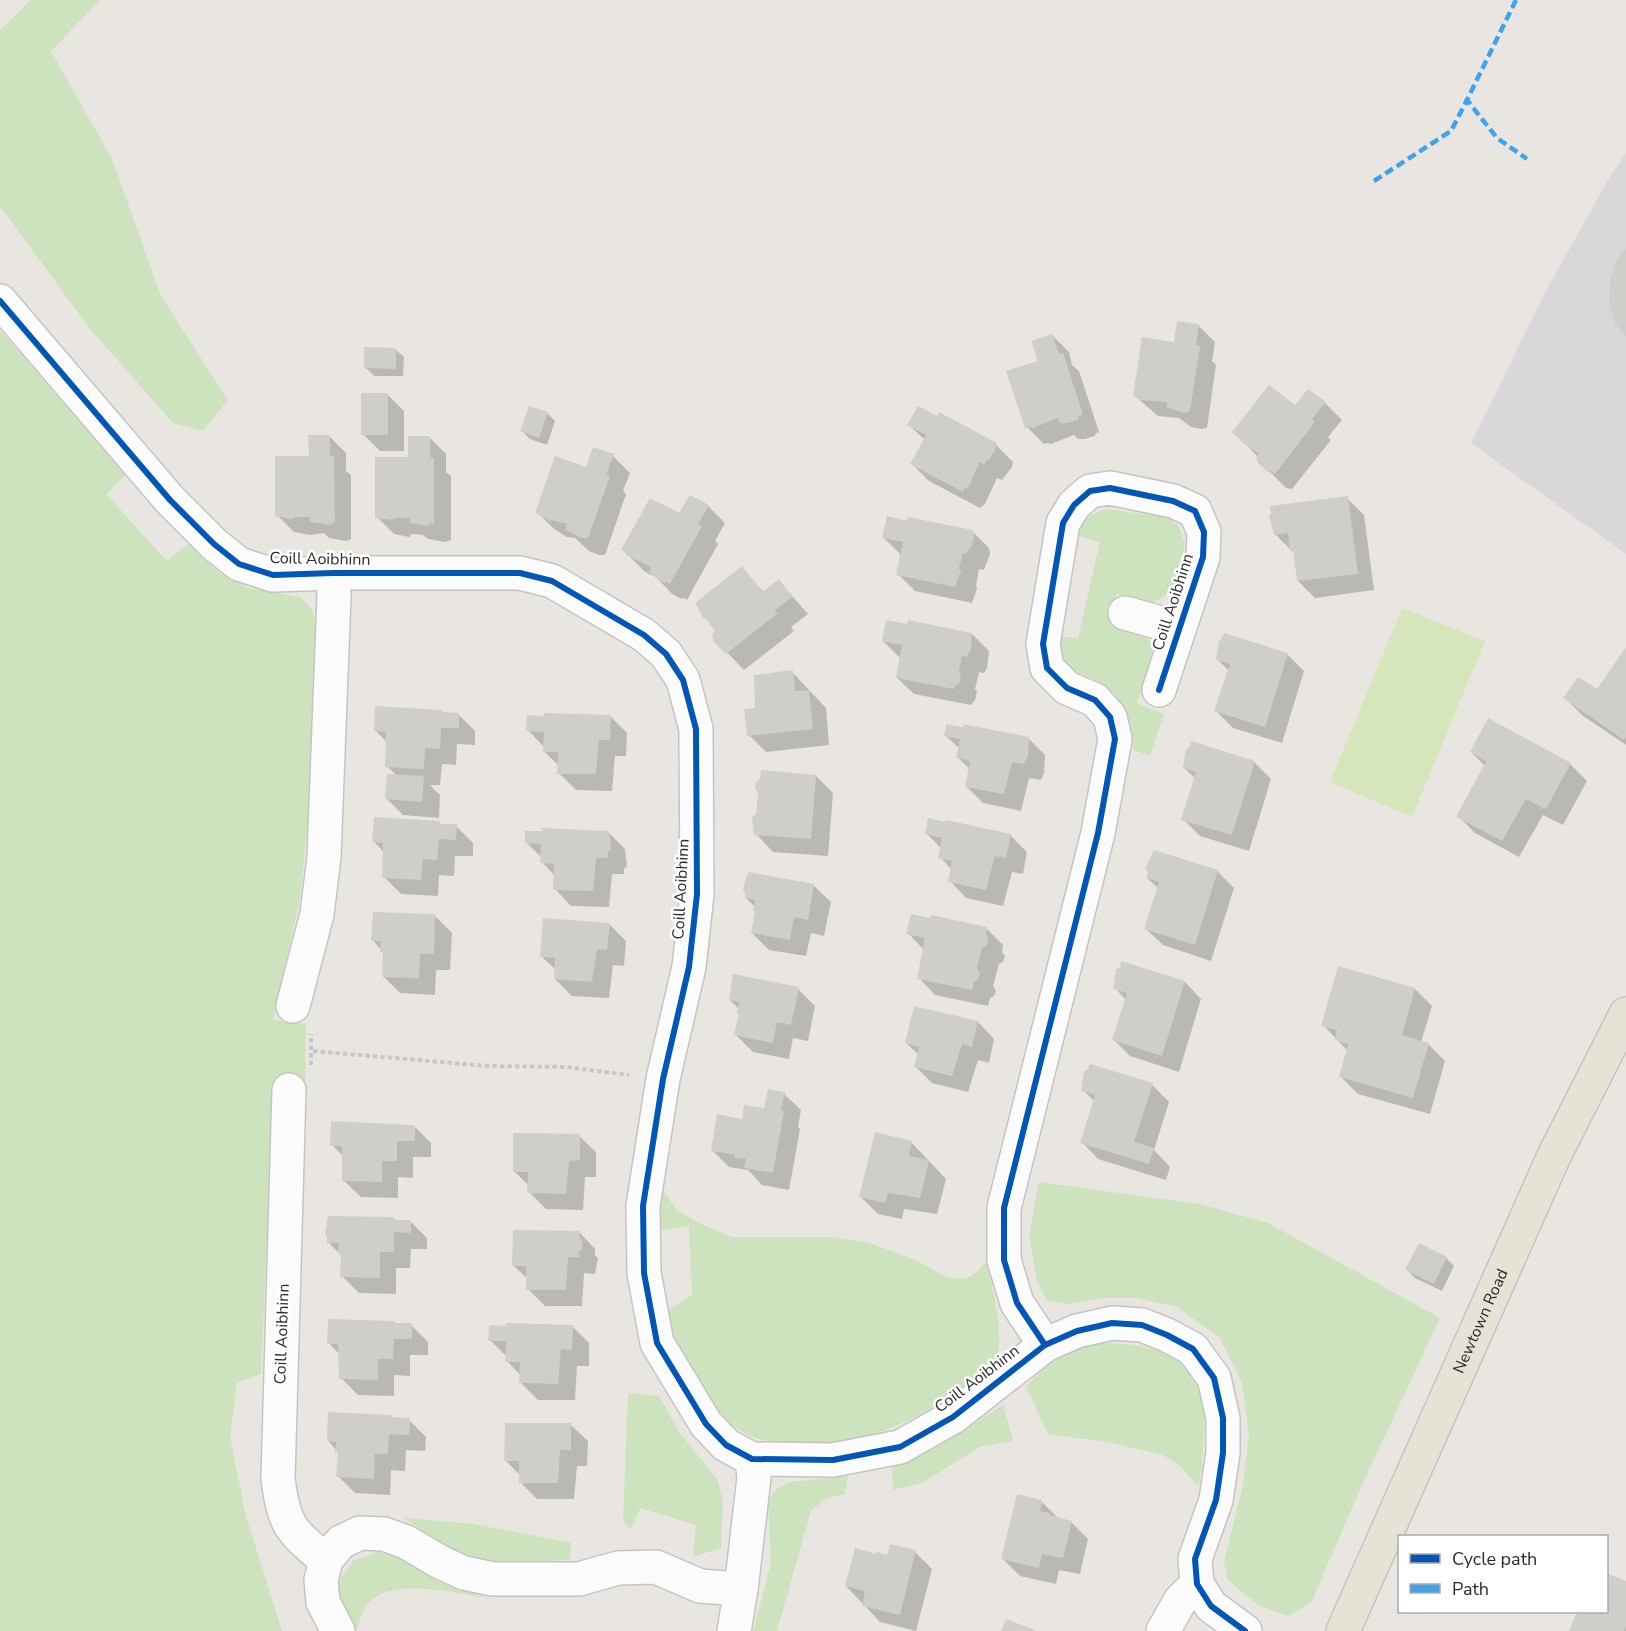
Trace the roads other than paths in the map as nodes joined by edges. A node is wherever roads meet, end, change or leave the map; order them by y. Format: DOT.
graph roads {
  1 [pos="0,302"];
  2 [pos="333,573"];
  3 [pos="1125,613"];
  4 [pos="1179,628"];
  5 [pos="1159,690"];
  6 [pos="293,1006"];
  7 [pos="1626,1014"];
  8 [pos="289,1090"];
  9 [pos="1045,1345"];
  10 [pos="752,1459"];
  11 [pos="326,1560"];
  12 [pos="1197,1584"];
  13 [pos="741,1589"];
  14 [pos="338,1631"];
  15 [pos="734,1631"];
  16 [pos="1163,1631"];
  17 [pos="1245,1631"];
  18 [pos="1343,1631"];
  1 -- 2 [label="street, Coill Aoibhinn"];
  2 -- 6 [label="street, Coill Aoibhinn"];
  2 -- 10 [label="street, Coill Aoibhinn"];
  3 -- 4 [label="street, Coill Aoibhinn"];
  4 -- 5 [label="street, Coill Aoibhinn"];
  4 -- 9 [label="street, Coill Aoibhinn"];
  7 -- 18 [label="main road, Newtown Road"];
  8 -- 11 [label="street, Coill Aoibhinn"];
  9 -- 10 [label="street, Coill Aoibhinn"];
  9 -- 12 [label="street, Coill Aoibhinn"];
  10 -- 13 [label="street"];
  11 -- 13 [label="street"];
  11 -- 14 [label="street"];
  12 -- 16 [label="street"];
  12 -- 17 [label="street"];
  13 -- 15 [label="street"];
}
